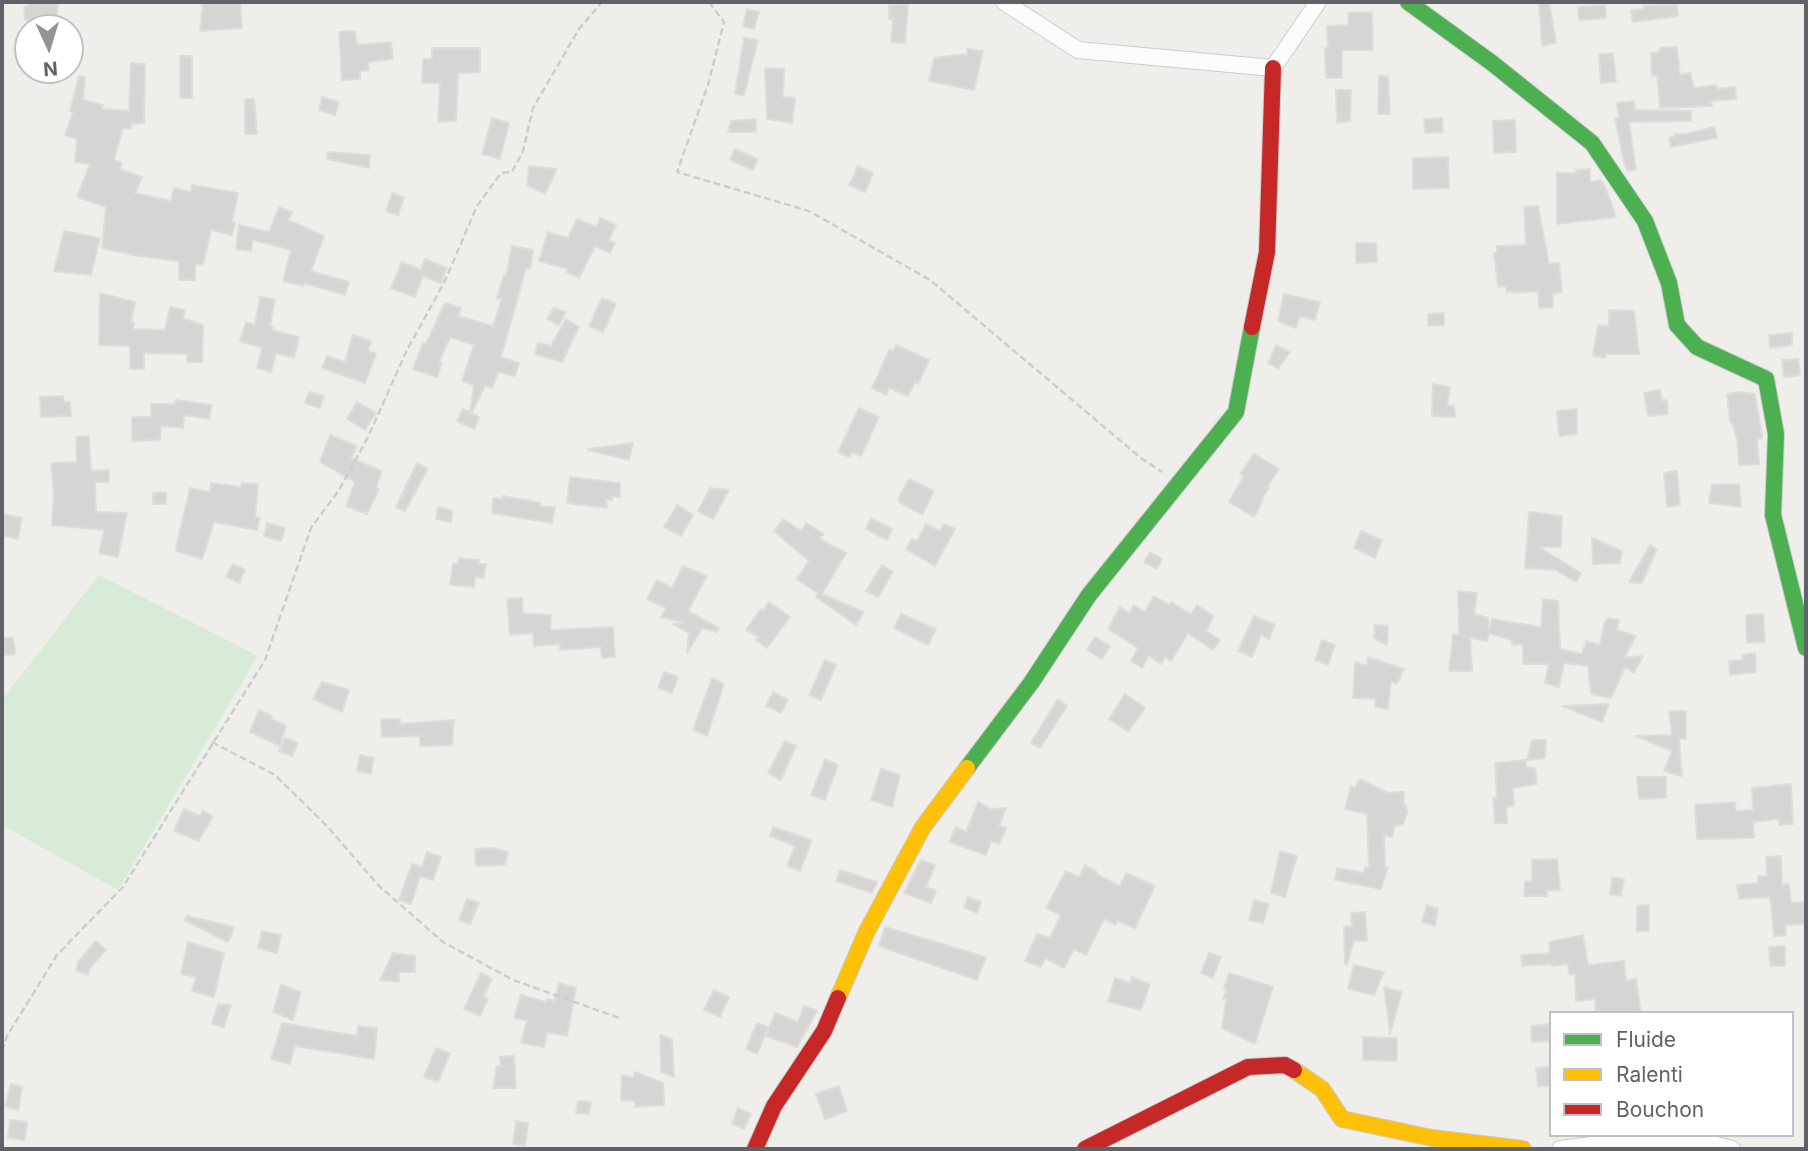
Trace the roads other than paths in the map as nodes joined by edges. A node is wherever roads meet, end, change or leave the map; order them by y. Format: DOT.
graph roads {
  1 [pos="1004,2"];
  2 [pos="1318,2"];
  3 [pos="1408,2"];
  4 [pos="1273,68"];
  5 [pos="1806,648"];
  6 [pos="755,1149"];
  7 [pos="1085,1149"];
  8 [pos="1523,1149"];
  9 [pos="1560,1149"];
  10 [pos="1732,1149"];
  1 -- 4 [label="street"];
  2 -- 4 [label="street"];
  3 -- 5 [label="street"];
  4 -- 6 [label="street"];
  7 -- 8 [label="street"];
  9 -- 10 [label="street"];
}
